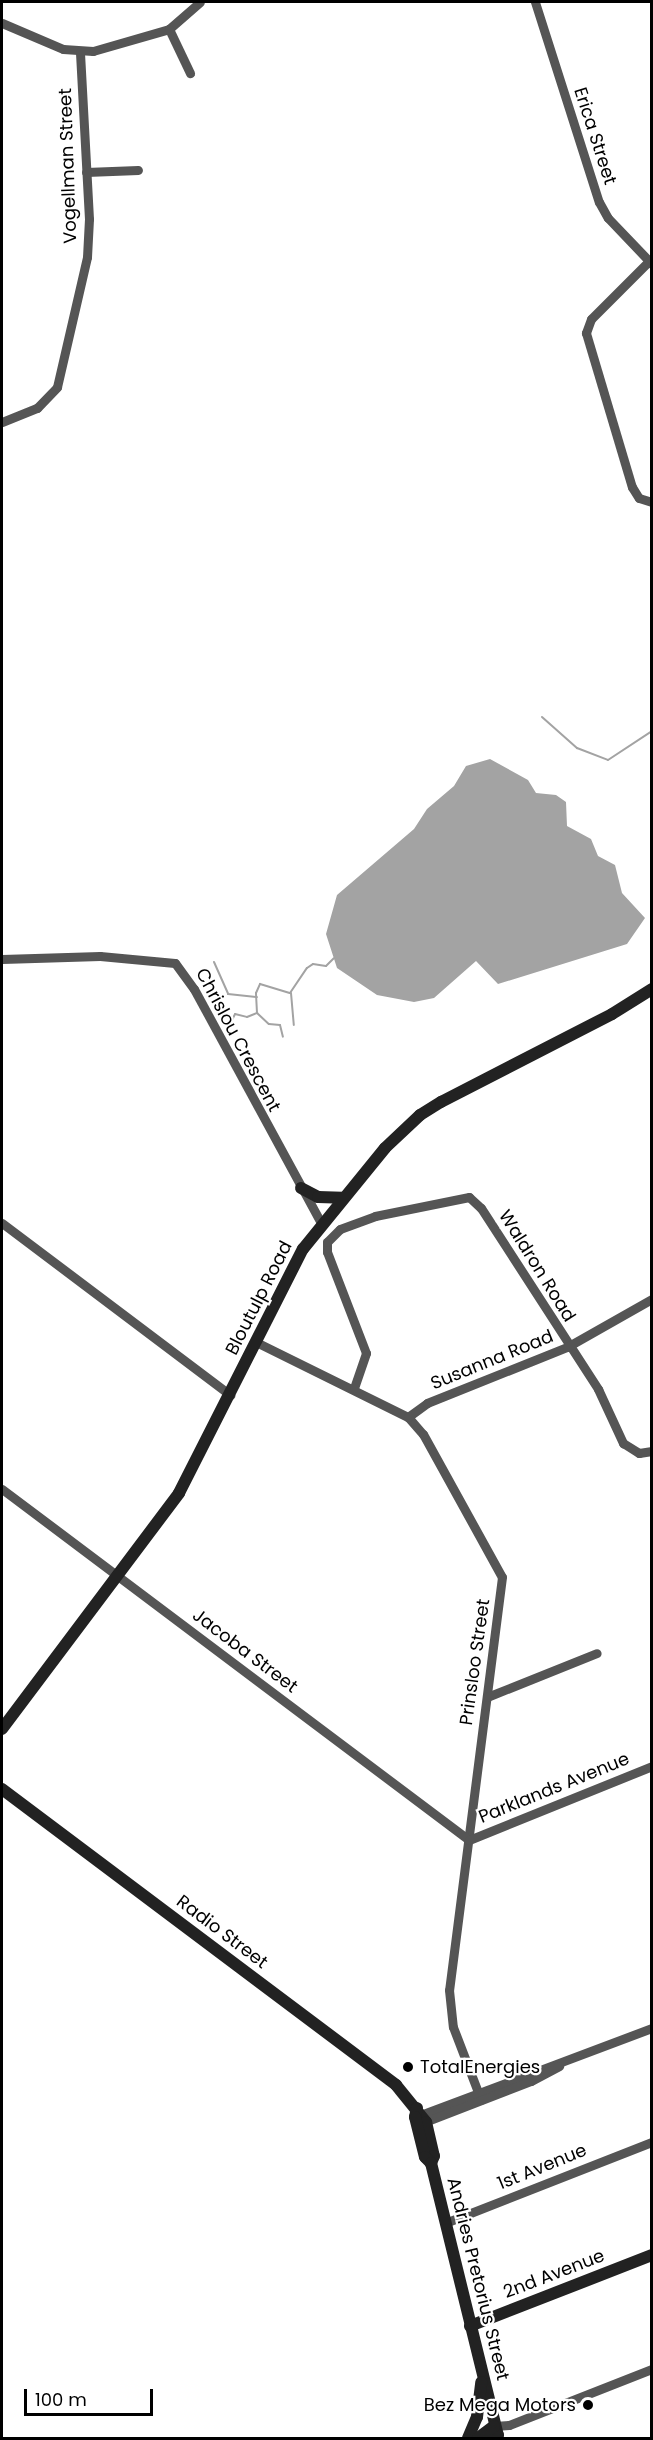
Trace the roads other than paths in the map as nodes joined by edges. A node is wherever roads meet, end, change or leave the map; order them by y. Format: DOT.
graph roads {
  1 [pos="200,2"];
  2 [pos="535,2"];
  3 [pos="2,23"];
  4 [pos="169,29"];
  5 [pos="80,52"];
  6 [pos="190,73"];
  7 [pos="138,170"];
  8 [pos="87,172"];
  9 [pos="650,262"];
  10 [pos="2,422"];
  11 [pos="651,502"];
  12 [pos="2,959"];
  13 [pos="651,989"];
  14 [pos="301,1188"];
  15 [pos="342,1198"];
  16 [pos="2,1223"];
  17 [pos="321,1223"];
  18 [pos="651,1299"];
  19 [pos="256,1342"];
  20 [pos="567,1347"];
  21 [pos="354,1388"];
  22 [pos="230,1395"];
  23 [pos="408,1417"];
  24 [pos="651,1451"];
  25 [pos="2,1489"];
  26 [pos="118,1576"];
  27 [pos="597,1653"];
  28 [pos="487,1697"];
  29 [pos="2,1730"];
  30 [pos="651,1766"];
  31 [pos="2,1789"];
  32 [pos="469,1840"];
  33 [pos="651,2028"];
  34 [pos="479,2096"];
  35 [pos="419,2117"];
  36 [pos="651,2142"];
  37 [pos="445,2223"];
  38 [pos="651,2255"];
  39 [pos="470,2326"];
  40 [pos="651,2369"];
  41 [pos="483,2376"];
  42 [pos="496,2434"];
  43 [pos="468,2439"];
  44 [pos="478,2439"];
  1 -- 4 [label="street"];
  2 -- 9 [label="street, Erica Street"];
  3 -- 5 [label="street"];
  4 -- 5 [label="street"];
  4 -- 6 [label="street"];
  5 -- 8 [label="street, Vogellman Street"];
  7 -- 8 [label="street"];
  8 -- 10 [label="street, Vogellman Street"];
  9 -- 11 [label="street"];
  12 -- 14 [label="street, Chrislou Crescent"];
  13 -- 15 [label="street, Bloutulp Road"];
  14 -- 15 [label="street"];
  14 -- 17 [label="street, Chrislou Crescent"];
  15 -- 17 [label="street, Bloutulp Road"];
  16 -- 22 [label="street"];
  17 -- 19 [label="street, Bloutulp Road"];
  18 -- 20 [label="street, Susanna Road"];
  19 -- 21 [label="street, Prinsloo Street"];
  19 -- 22 [label="street, Bloutulp Road"];
  20 -- 21 [label="street, Waldron Road"];
  20 -- 23 [label="street, Susanna Road"];
  20 -- 24 [label="street, Waldron Road"];
  21 -- 23 [label="street, Prinsloo Street"];
  22 -- 26 [label="street, Bloutulp Road"];
  23 -- 28 [label="street, Prinsloo Street"];
  25 -- 26 [label="street, Jacoba Street"];
  26 -- 29 [label="street, Bloutulp Road"];
  26 -- 32 [label="street, Jacoba Street"];
  27 -- 28 [label="street"];
  28 -- 32 [label="street, Prinsloo Street"];
  30 -- 32 [label="street, Parklands Avenue"];
  31 -- 35 [label="street, Radio Street"];
  32 -- 34 [label="street, Prinsloo Street"];
  33 -- 34 [label="street"];
  34 -- 35 [label="street"];
  35 -- 37 [label="street, Andries Pretorius Street"];
  36 -- 37 [label="street, 1st Avenue"];
  37 -- 39 [label="street, Andries Pretorius Street"];
  38 -- 39 [label="street, 2nd Avenue"];
  39 -- 41 [label="street, Andries Pretorius Street"];
  40 -- 42 [label="street"];
  41 -- 42 [label="street, Andries Pretorius Street"];
  41 -- 43 [label="street"];
  42 -- 44 [label="street"];
}
